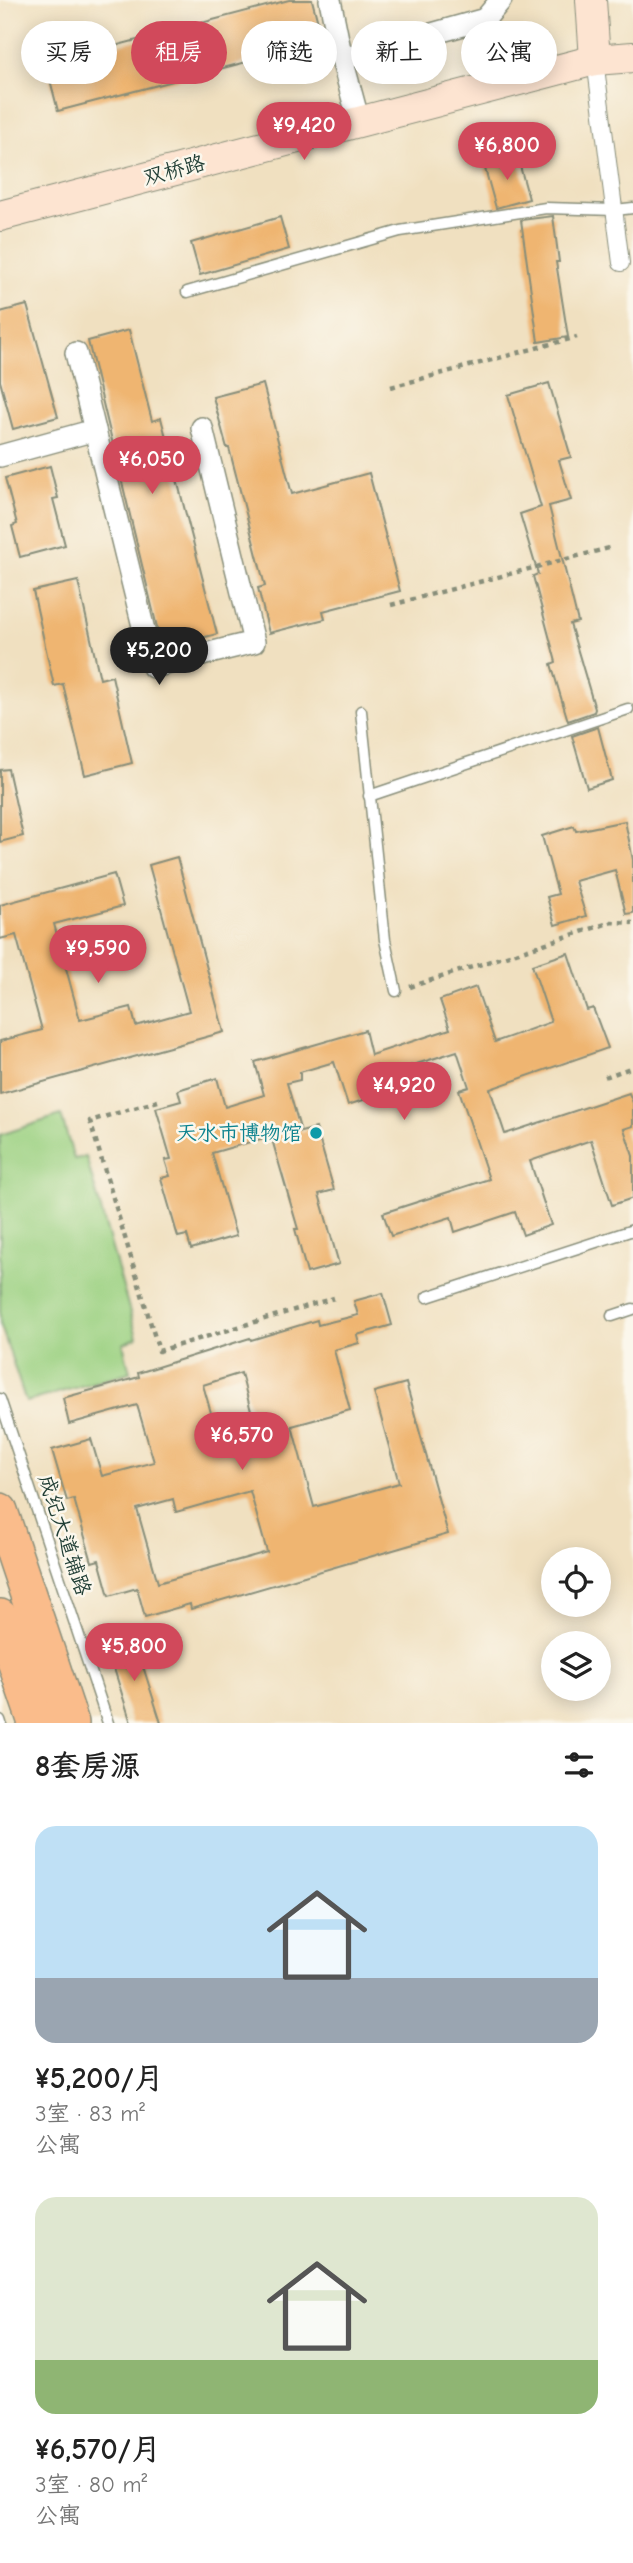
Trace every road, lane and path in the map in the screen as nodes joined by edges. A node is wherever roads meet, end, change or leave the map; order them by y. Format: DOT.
graph roads {
  1 [pos="330,0"];
  2 [pos="501,0"];
  3 [pos="591,0"];
  4 [pos="633,57"];
  5 [pos="342,59"];
  6 [pos="595,60"];
  7 [pos="359,122"];
  8 [pos="633,208"];
  9 [pos="615,211"];
  10 [pos="0,216"];
  11 [pos="621,263"];
  12 [pos="187,292"];
  13 [pos="577,337"];
  14 [pos="76,353"];
  15 [pos="391,387"];
  16 [pos="202,428"];
  17 [pos="95,430"];
  18 [pos="0,456"];
  19 [pos="609,548"];
  20 [pos="391,605"];
  21 [pos="628,709"];
  22 [pos="361,710"];
  23 [pos="369,796"];
  24 [pos="633,923"];
  25 [pos="396,991"];
  26 [pos="633,1067"];
  27 [pos="605,1077"];
  28 [pos="158,1101"];
  29 [pos="633,1230"];
  30 [pos="427,1297"];
  31 [pos="334,1298"];
  32 [pos="633,1309"];
  33 [pos="612,1316"];
  34 [pos="0,1399"];
  35 [pos="0,1511"];
  36 [pos="0,1617"];
  37 [pos="36,1723"];
  38 [pos="71,1723"];
  39 [pos="108,1723"];
  1 -- 5 [label="street"];
  2 -- 5 [label="street"];
  3 -- 6 [label="main road"];
  4 -- 6 [label="main road, 双桥路"];
  5 -- 7 [label="street"];
  6 -- 7 [label="main road, 双桥路"];
  6 -- 9 [label="street"];
  7 -- 10 [label="main road, 双桥路"];
  8 -- 9 [label="lane"];
  9 -- 11 [label="street"];
  9 -- 12 [label="lane"];
  13 -- 15 [label="path"];
  14 -- 17 [label="street"];
  16 -- 17 [label="street"];
  17 -- 18 [label="street"];
  19 -- 20 [label="path"];
  21 -- 23 [label="lane"];
  22 -- 23 [label="lane"];
  23 -- 25 [label="lane"];
  24 -- 25 [label="path"];
  26 -- 27 [label="path"];
  28 -- 31 [label="path"];
  29 -- 30 [label="lane"];
  32 -- 33 [label="lane"];
  34 -- 39 [label="lane, 成纪大道辅路"];
  35 -- 38 [label="highway"];
  36 -- 37 [label="highway"];
}
